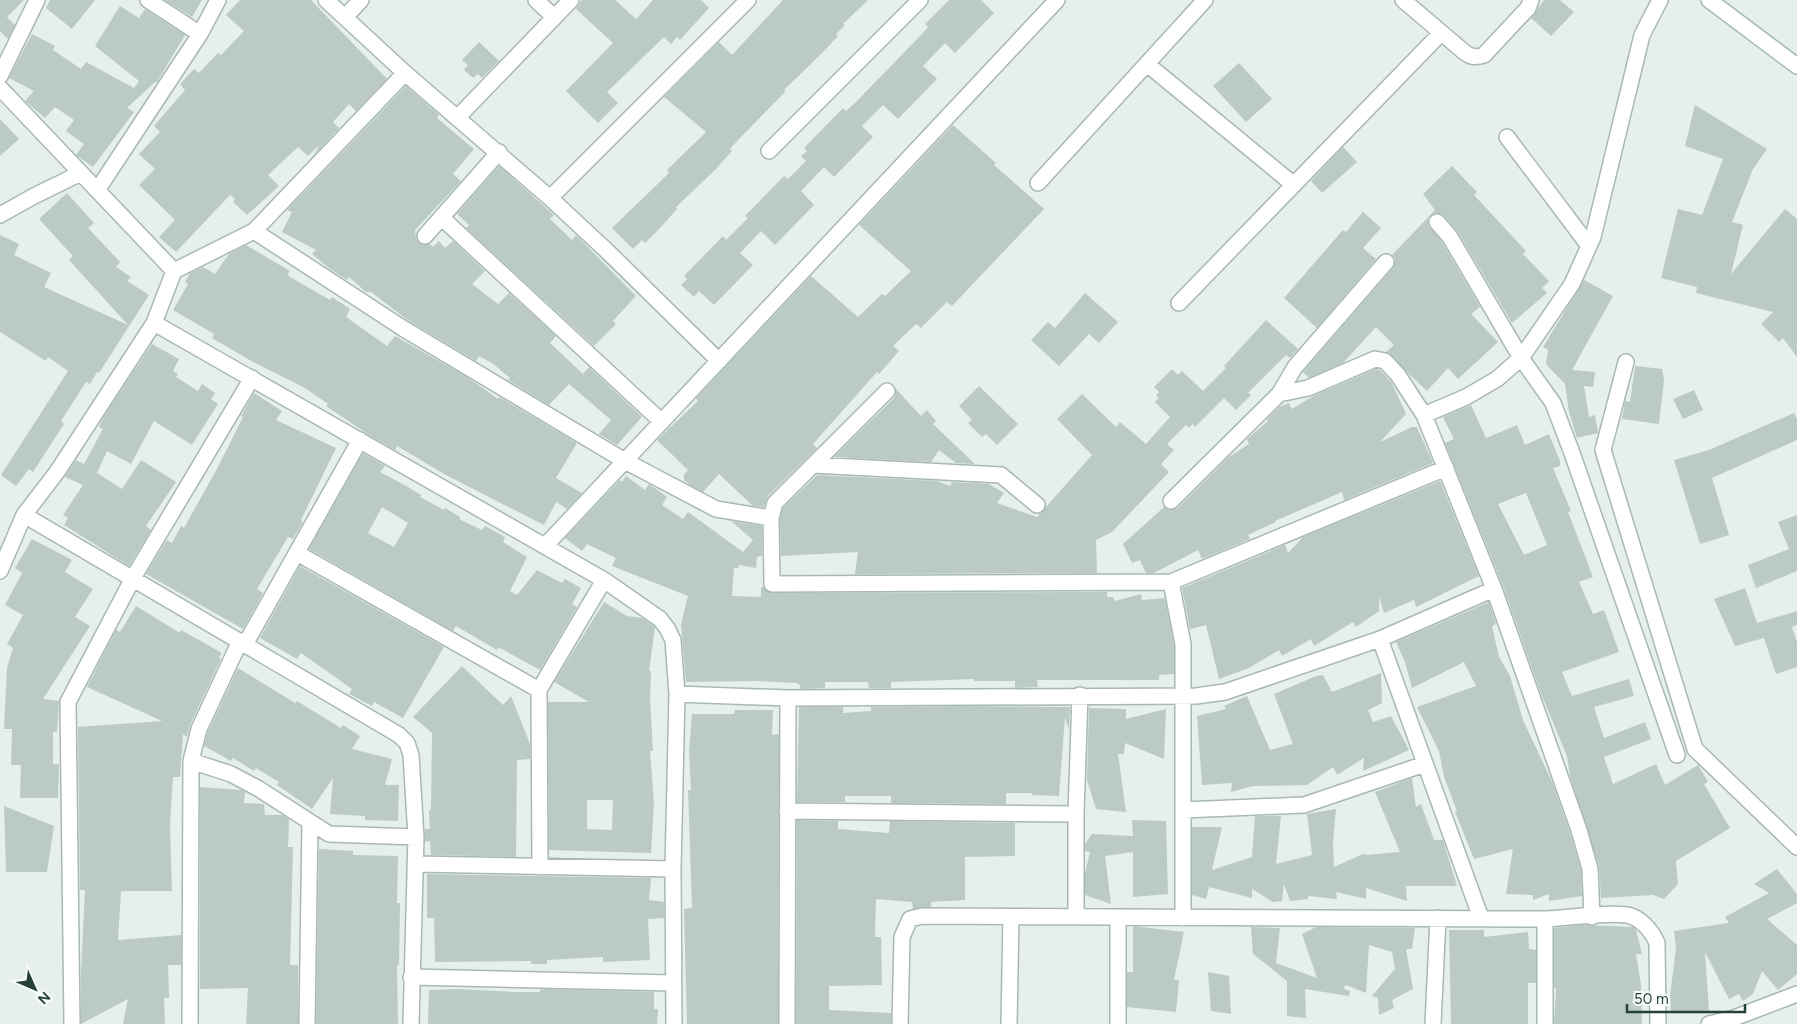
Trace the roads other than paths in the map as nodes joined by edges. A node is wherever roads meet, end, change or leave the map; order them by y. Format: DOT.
graph roads {
  1 [pos="38,0"];
  2 [pos="148,0"];
  3 [pos="218,0"];
  4 [pos="326,0"];
  5 [pos="361,0"];
  6 [pos="536,0"];
  7 [pos="570,0"];
  8 [pos="748,0"];
  9 [pos="920,0"];
  10 [pos="1057,0"];
  11 [pos="1205,0"];
  12 [pos="1403,0"];
  13 [pos="1531,0"];
  14 [pos="1660,0"];
  15 [pos="1710,0"];
  16 [pos="554,17"];
  17 [pos="345,18"];
  18 [pos="1441,33"];
  19 [pos="200,34"];
  20 [pos="1147,64"];
  21 [pos="1797,66"];
  22 [pos="405,73"];
  23 [pos="0,76"];
  24 [pos="0,88"];
  25 [pos="458,117"];
  26 [pos="1507,137"];
  27 [pos="769,151"];
  28 [pos="499,152"];
  29 [pos="81,173"];
  30 [pos="1038,184"];
  31 [pos="1294,185"];
  32 [pos="98,189"];
  33 [pos="550,198"];
  34 [pos="0,215"];
  35 [pos="442,218"];
  36 [pos="1437,222"];
  37 [pos="254,231"];
  38 [pos="425,236"];
  39 [pos="1590,246"];
  40 [pos="1386,262"];
  41 [pos="174,271"];
  42 [pos="1179,303"];
  43 [pos="154,323"];
  44 [pos="1521,358"];
  45 [pos="719,361"];
  46 [pos="1626,362"];
  47 [pos="252,378"];
  48 [pos="887,392"];
  49 [pos="1279,394"];
  50 [pos="1424,416"];
  51 [pos="662,422"];
  52 [pos="360,440"];
  53 [pos="625,460"];
  54 [pos="813,465"];
  55 [pos="1446,468"];
  56 [pos="1171,501"];
  57 [pos="1037,505"];
  58 [pos="24,515"];
  59 [pos="771,518"];
  60 [pos="545,546"];
  61 [pos="297,553"];
  62 [pos="0,571"];
  63 [pos="133,578"];
  64 [pos="604,580"];
  65 [pos="1171,582"];
  66 [pos="1494,590"];
  67 [pos="1380,639"];
  68 [pos="240,641"];
  69 [pos="539,690"];
  70 [pos="678,694"];
  71 [pos="1080,695"];
  72 [pos="1184,696"];
  73 [pos="788,698"];
  74 [pos="1677,755"];
  75 [pos="191,761"];
  76 [pos="1425,764"];
  77 [pos="1183,810"];
  78 [pos="787,811"];
  79 [pos="1076,814"];
  80 [pos="310,822"];
  81 [pos="416,837"];
  82 [pos="1797,847"];
  83 [pos="415,864"];
  84 [pos="540,867"];
  85 [pos="673,869"];
  86 [pos="1592,916"];
  87 [pos="1076,917"];
  88 [pos="1011,918"];
  89 [pos="1118,918"];
  90 [pos="1183,918"];
  91 [pos="1438,918"];
  92 [pos="1481,918"];
  93 [pos="1546,919"];
  94 [pos="411,977"];
  95 [pos="673,983"];
  96 [pos="1797,994"];
  97 [pos="72,1024"];
  98 [pos="190,1024"];
  99 [pos="307,1024"];
  100 [pos="411,1024"];
  101 [pos="674,1024"];
  102 [pos="787,1024"];
  103 [pos="900,1024"];
  104 [pos="1009,1024"];
  105 [pos="1118,1024"];
  106 [pos="1433,1024"];
  107 [pos="1545,1024"];
  108 [pos="1658,1024"];
  109 [pos="1709,1024"];
  1 -- 23 [label="street"];
  2 -- 19 [label="street"];
  3 -- 19 [label="street"];
  4 -- 17 [label="street"];
  5 -- 17 [label="street"];
  6 -- 16 [label="street"];
  7 -- 16 [label="street"];
  8 -- 33 [label="street"];
  9 -- 27 [label="street"];
  10 -- 45 [label="street"];
  11 -- 20 [label="street"];
  12 -- 18 [label="street"];
  13 -- 18 [label="street"];
  14 -- 39 [label="street"];
  15 -- 21 [label="street"];
  16 -- 25 [label="street"];
  17 -- 22 [label="street"];
  18 -- 31 [label="street"];
  19 -- 32 [label="street"];
  20 -- 30 [label="street"];
  20 -- 31 [label="street"];
  22 -- 25 [label="street"];
  22 -- 37 [label="street"];
  24 -- 29 [label="street"];
  25 -- 28 [label="street"];
  26 -- 39 [label="street"];
  28 -- 33 [label="street"];
  28 -- 35 [label="street"];
  29 -- 32 [label="street"];
  29 -- 34 [label="street"];
  31 -- 42 [label="street"];
  32 -- 41 [label="street"];
  33 -- 45 [label="street"];
  35 -- 38 [label="street"];
  35 -- 51 [label="street"];
  36 -- 44 [label="street"];
  37 -- 41 [label="street"];
  37 -- 53 [label="street"];
  39 -- 44 [label="street"];
  40 -- 49 [label="street"];
  41 -- 43 [label="street"];
  43 -- 47 [label="street"];
  43 -- 58 [label="street"];
  44 -- 50 [label="street"];
  44 -- 74 [label="street"];
  45 -- 51 [label="street"];
  46 -- 82 [label="street"];
  47 -- 52 [label="street"];
  47 -- 63 [label="street"];
  48 -- 54 [label="street"];
  49 -- 50 [label="street"];
  49 -- 56 [label="street"];
  50 -- 55 [label="street"];
  51 -- 53 [label="street"];
  52 -- 60 [label="street"];
  52 -- 61 [label="street"];
  53 -- 59 [label="street"];
  53 -- 60 [label="street"];
  54 -- 57 [label="street"];
  54 -- 59 [label="street"];
  55 -- 65 [label="street"];
  55 -- 66 [label="street"];
  58 -- 62 [label="street"];
  58 -- 63 [label="street"];
  59 -- 65 [label="street"];
  60 -- 64 [label="street"];
  61 -- 68 [label="street"];
  61 -- 69 [label="street"];
  63 -- 68 [label="street"];
  63 -- 97 [label="street"];
  64 -- 69 [label="street"];
  64 -- 70 [label="street"];
  65 -- 72 [label="street"];
  66 -- 67 [label="street"];
  66 -- 86 [label="street"];
  67 -- 72 [label="street"];
  67 -- 76 [label="street"];
  68 -- 75 [label="street"];
  68 -- 81 [label="street"];
  69 -- 84 [label="street"];
  70 -- 73 [label="street"];
  70 -- 85 [label="street"];
  71 -- 72 [label="street"];
  71 -- 73 [label="street"];
  71 -- 79 [label="street"];
  72 -- 77 [label="street"];
  73 -- 78 [label="street"];
  75 -- 80 [label="street"];
  75 -- 98 [label="street"];
  76 -- 77 [label="street"];
  76 -- 92 [label="street"];
  77 -- 90 [label="street"];
  78 -- 79 [label="street"];
  78 -- 102 [label="street"];
  79 -- 87 [label="street"];
  80 -- 81 [label="street"];
  80 -- 99 [label="street"];
  81 -- 83 [label="street"];
  83 -- 84 [label="street"];
  83 -- 94 [label="street"];
  84 -- 85 [label="street"];
  85 -- 95 [label="street"];
  86 -- 93 [label="street"];
  86 -- 108 [label="street"];
  87 -- 88 [label="street"];
  87 -- 89 [label="street"];
  88 -- 103 [label="street"];
  88 -- 104 [label="street"];
  89 -- 90 [label="street"];
  89 -- 105 [label="street"];
  90 -- 91 [label="street"];
  91 -- 92 [label="street"];
  91 -- 106 [label="street"];
  92 -- 93 [label="street"];
  93 -- 107 [label="street"];
  94 -- 95 [label="street"];
  94 -- 100 [label="street"];
  95 -- 101 [label="street"];
  96 -- 109 [label="street"];
}
